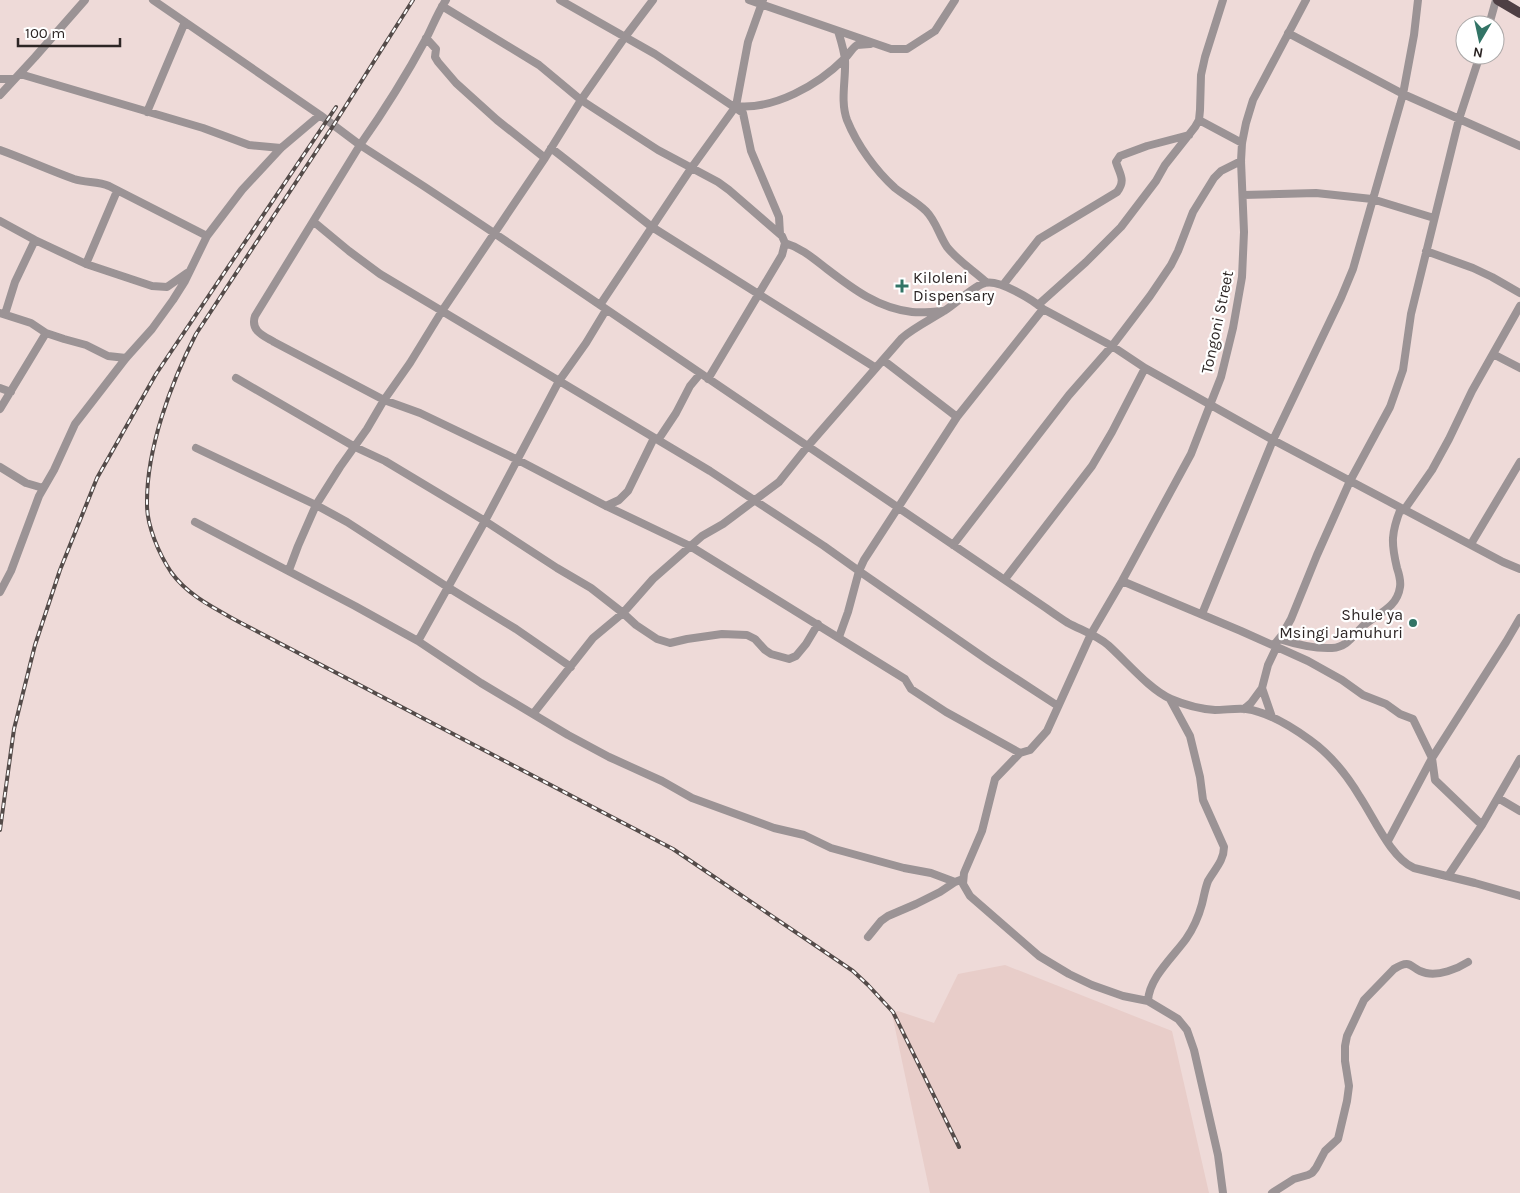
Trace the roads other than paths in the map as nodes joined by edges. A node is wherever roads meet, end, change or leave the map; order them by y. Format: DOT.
graph roads {
  1 [pos="85,0"];
  2 [pos="153,0"];
  3 [pos="560,0"];
  4 [pos="653,0"];
  5 [pos="750,0"];
  6 [pos="955,0"];
  7 [pos="1223,0"];
  8 [pos="1306,0"];
  9 [pos="1418,0"];
  10 [pos="1497,0"];
  11 [pos="762,2"];
  12 [pos="444,3"];
  13 [pos="1520,13"];
  14 [pos="1492,15"];
  15 [pos="185,22"];
  16 [pos="838,31"];
  17 [pos="1288,33"];
  18 [pos="625,37"];
  19 [pos="426,38"];
  20 [pos="879,45"];
  21 [pos="845,58"];
  22 [pos="1477,65"];
  23 [pos="20,74"];
  24 [pos="1,77"];
  25 [pos="13,80"];
  26 [pos="1403,94"];
  27 [pos="0,95"];
  28 [pos="581,100"];
  29 [pos="735,107"];
  30 [pos="148,112"];
  31 [pos="320,115"];
  32 [pos="1459,119"];
  33 [pos="1199,120"];
  34 [pos="1189,134"];
  35 [pos="1242,143"];
  36 [pos="360,145"];
  37 [pos="1520,146"];
  38 [pos="280,148"];
  39 [pos="551,148"];
  40 [pos="0,150"];
  41 [pos="545,158"];
  42 [pos="1241,161"];
  43 [pos="692,167"];
  44 [pos="117,191"];
  45 [pos="1243,194"];
  46 [pos="1372,199"];
  47 [pos="1434,218"];
  48 [pos="0,221"];
  49 [pos="314,222"];
  50 [pos="652,227"];
  51 [pos="494,233"];
  52 [pos="780,234"];
  53 [pos="207,236"];
  54 [pos="35,240"];
  55 [pos="785,243"];
  56 [pos="1426,251"];
  57 [pos="86,264"];
  58 [pos="189,271"];
  59 [pos="986,282"];
  60 [pos="1003,285"];
  61 [pos="1520,293"];
  62 [pos="759,294"];
  63 [pos="1520,306"];
  64 [pos="1041,307"];
  65 [pos="603,308"];
  66 [pos="442,311"];
  67 [pos="945,311"];
  68 [pos="2,314"];
  69 [pos="46,333"];
  70 [pos="1112,346"];
  71 [pos="1493,354"];
  72 [pos="126,358"];
  73 [pos="884,360"];
  74 [pos="876,368"];
  75 [pos="1145,368"];
  76 [pos="1520,368"];
  77 [pos="700,374"];
  78 [pos="236,378"];
  79 [pos="708,379"];
  80 [pos="559,381"];
  81 [pos="0,388"];
  82 [pos="11,392"];
  83 [pos="384,400"];
  84 [pos="1210,405"];
  85 [pos="0,409"];
  86 [pos="957,417"];
  87 [pos="656,439"];
  88 [pos="1274,440"];
  89 [pos="355,447"];
  90 [pos="807,447"];
  91 [pos="196,448"];
  92 [pos="518,460"];
  93 [pos="1520,462"];
  94 [pos="0,467"];
  95 [pos="1350,481"];
  96 [pos="43,488"];
  97 [pos="755,501"];
  98 [pos="316,505"];
  99 [pos="606,506"];
  100 [pos="898,508"];
  101 [pos="1403,509"];
  102 [pos="195,522"];
  103 [pos="486,522"];
  104 [pos="1471,544"];
  105 [pos="953,545"];
  106 [pos="690,546"];
  107 [pos="1520,568"];
  108 [pos="288,570"];
  109 [pos="859,571"];
  110 [pos="1005,579"];
  111 [pos="1122,581"];
  112 [pos="449,588"];
  113 [pos="0,592"];
  114 [pos="623,613"];
  115 [pos="1202,614"];
  116 [pos="1520,618"];
  117 [pos="818,624"];
  118 [pos="1091,634"];
  119 [pos="838,637"];
  120 [pos="418,641"];
  121 [pos="1276,643"];
  122 [pos="571,667"];
  123 [pos="1262,688"];
  124 [pos="1170,698"];
  125 [pos="1058,706"];
  126 [pos="1244,709"];
  127 [pos="533,714"];
  128 [pos="1272,717"];
  129 [pos="1020,753"];
  130 [pos="1432,758"];
  131 [pos="1520,759"];
  132 [pos="1498,798"];
  133 [pos="1520,812"];
  134 [pos="1482,825"];
  135 [pos="1388,841"];
  136 [pos="1448,876"];
  137 [pos="959,880"];
  138 [pos="1518,893"];
  139 [pos="868,937"];
  140 [pos="1468,962"];
  141 [pos="1148,1001"];
  142 [pos="1223,1193"];
  143 [pos="1272,1193"];
  1 -- 23 [label="street"];
  2 -- 15 [label="street"];
  3 -- 18 [label="street"];
  4 -- 18 [label="street"];
  5 -- 11 [label="street"];
  6 -- 20 [label="street"];
  7 -- 33 [label="street"];
  8 -- 17 [label="street, Tongoni Street"];
  9 -- 26 [label="street"];
  10 -- 13 [label="highway"];
  10 -- 14 [label="street"];
  11 -- 16 [label="street"];
  11 -- 29 [label="street"];
  12 -- 19 [label="street"];
  12 -- 28 [label="street"];
  15 -- 30 [label="street"];
  15 -- 31 [label="street"];
  16 -- 20 [label="street"];
  16 -- 21 [label="street"];
  17 -- 26 [label="street"];
  17 -- 35 [label="street, Tongoni Street"];
  18 -- 28 [label="street"];
  18 -- 29 [label="street"];
  19 -- 36 [label="street"];
  19 -- 41 [label="street"];
  20 -- 21 [label="street"];
  21 -- 29 [label="street"];
  21 -- 59 [label="street"];
  22 -- 32 [label="street"];
  23 -- 25 [label="street"];
  23 -- 30 [label="street"];
  24 -- 25 [label="street"];
  25 -- 27 [label="street"];
  26 -- 32 [label="street"];
  26 -- 46 [label="street"];
  28 -- 39 [label="street"];
  28 -- 43 [label="street"];
  29 -- 43 [label="street"];
  29 -- 52 [label="street"];
  30 -- 38 [label="street"];
  31 -- 36 [label="street"];
  31 -- 38 [label="street"];
  32 -- 37 [label="street"];
  32 -- 47 [label="street"];
  33 -- 34 [label="street"];
  33 -- 35 [label="street"];
  34 -- 60 [label="street"];
  34 -- 64 [label="street"];
  35 -- 42 [label="street, Tongoni Street"];
  36 -- 49 [label="street"];
  36 -- 51 [label="street"];
  38 -- 53 [label="street"];
  39 -- 41 [label="street"];
  39 -- 50 [label="street"];
  40 -- 44 [label="street"];
  41 -- 51 [label="street"];
  42 -- 45 [label="street, Tongoni Street"];
  42 -- 70 [label="street"];
  43 -- 50 [label="street"];
  43 -- 52 [label="street"];
  44 -- 53 [label="street"];
  44 -- 57 [label="street"];
  45 -- 46 [label="street"];
  45 -- 84 [label="street, Tongoni Street"];
  46 -- 47 [label="street"];
  46 -- 88 [label="street"];
  47 -- 56 [label="street"];
  48 -- 54 [label="street"];
  49 -- 66 [label="street"];
  49 -- 83 [label="street"];
  50 -- 62 [label="street"];
  50 -- 65 [label="street"];
  51 -- 65 [label="street"];
  51 -- 66 [label="street"];
  52 -- 55 [label="street"];
  53 -- 58 [label="street"];
  54 -- 57 [label="street"];
  54 -- 68 [label="street"];
  55 -- 62 [label="street"];
  55 -- 67 [label="street"];
  56 -- 61 [label="street"];
  56 -- 95 [label="street"];
  57 -- 58 [label="street"];
  58 -- 72 [label="street"];
  59 -- 60 [label="street"];
  59 -- 67 [label="street"];
  60 -- 64 [label="street"];
  62 -- 74 [label="street"];
  62 -- 79 [label="street"];
  63 -- 71 [label="street"];
  64 -- 70 [label="street"];
  64 -- 86 [label="street"];
  65 -- 77 [label="street"];
  65 -- 80 [label="street"];
  66 -- 80 [label="street"];
  66 -- 83 [label="street"];
  67 -- 73 [label="street"];
  68 -- 69 [label="street"];
  69 -- 72 [label="street"];
  69 -- 82 [label="street"];
  70 -- 75 [label="street"];
  70 -- 105 [label="street"];
  71 -- 76 [label="street"];
  71 -- 101 [label="street"];
  72 -- 96 [label="street"];
  73 -- 74 [label="street"];
  73 -- 86 [label="street"];
  74 -- 90 [label="street"];
  75 -- 84 [label="street"];
  75 -- 110 [label="street"];
  77 -- 79 [label="street"];
  77 -- 87 [label="street"];
  78 -- 89 [label="street"];
  79 -- 90 [label="street"];
  80 -- 87 [label="street"];
  80 -- 92 [label="street"];
  81 -- 82 [label="street"];
  82 -- 85 [label="street"];
  83 -- 89 [label="street"];
  83 -- 92 [label="street"];
  84 -- 88 [label="street"];
  84 -- 111 [label="street, Tongoni Street"];
  86 -- 100 [label="street"];
  87 -- 97 [label="street"];
  87 -- 99 [label="street"];
  88 -- 95 [label="street"];
  88 -- 115 [label="street"];
  89 -- 98 [label="street"];
  89 -- 103 [label="street"];
  90 -- 97 [label="street"];
  90 -- 100 [label="street"];
  91 -- 98 [label="street"];
  92 -- 99 [label="street"];
  92 -- 103 [label="street"];
  93 -- 104 [label="street"];
  94 -- 96 [label="street"];
  95 -- 101 [label="street"];
  95 -- 121 [label="street"];
  96 -- 113 [label="street"];
  97 -- 106 [label="street"];
  97 -- 109 [label="street"];
  98 -- 108 [label="street"];
  98 -- 112 [label="street"];
  99 -- 106 [label="street"];
  100 -- 105 [label="street"];
  100 -- 109 [label="street"];
  101 -- 104 [label="street"];
  101 -- 121 [label="street"];
  102 -- 108 [label="street"];
  103 -- 112 [label="street"];
  103 -- 114 [label="street"];
  104 -- 107 [label="street"];
  105 -- 110 [label="street"];
  106 -- 114 [label="street"];
  106 -- 117 [label="street"];
  108 -- 120 [label="street"];
  109 -- 119 [label="street"];
  109 -- 125 [label="street"];
  110 -- 118 [label="street"];
  111 -- 115 [label="street"];
  111 -- 118 [label="street, Tongoni Street"];
  112 -- 120 [label="street"];
  112 -- 122 [label="street"];
  114 -- 117 [label="street"];
  114 -- 122 [label="street"];
  115 -- 121 [label="street"];
  116 -- 130 [label="street"];
  117 -- 119 [label="street"];
  118 -- 124 [label="street"];
  118 -- 125 [label="street, Tongoni Street"];
  119 -- 129 [label="street"];
  120 -- 127 [label="street"];
  121 -- 123 [label="street"];
  121 -- 130 [label="street"];
  122 -- 127 [label="street"];
  123 -- 126 [label="street"];
  123 -- 128 [label="street"];
  124 -- 126 [label="street"];
  124 -- 141 [label="street"];
  125 -- 129 [label="street, Tongoni Street"];
  126 -- 128 [label="street"];
  127 -- 137 [label="street"];
  128 -- 135 [label="street"];
  129 -- 137 [label="street, Tongoni Street"];
  130 -- 134 [label="street"];
  130 -- 135 [label="street"];
  131 -- 132 [label="street"];
  132 -- 133 [label="street"];
  132 -- 134 [label="street"];
  134 -- 136 [label="street"];
  135 -- 136 [label="street"];
  136 -- 138 [label="street"];
  137 -- 139 [label="street"];
  137 -- 141 [label="street"];
  140 -- 143 [label="street"];
  141 -- 142 [label="street"];
}
